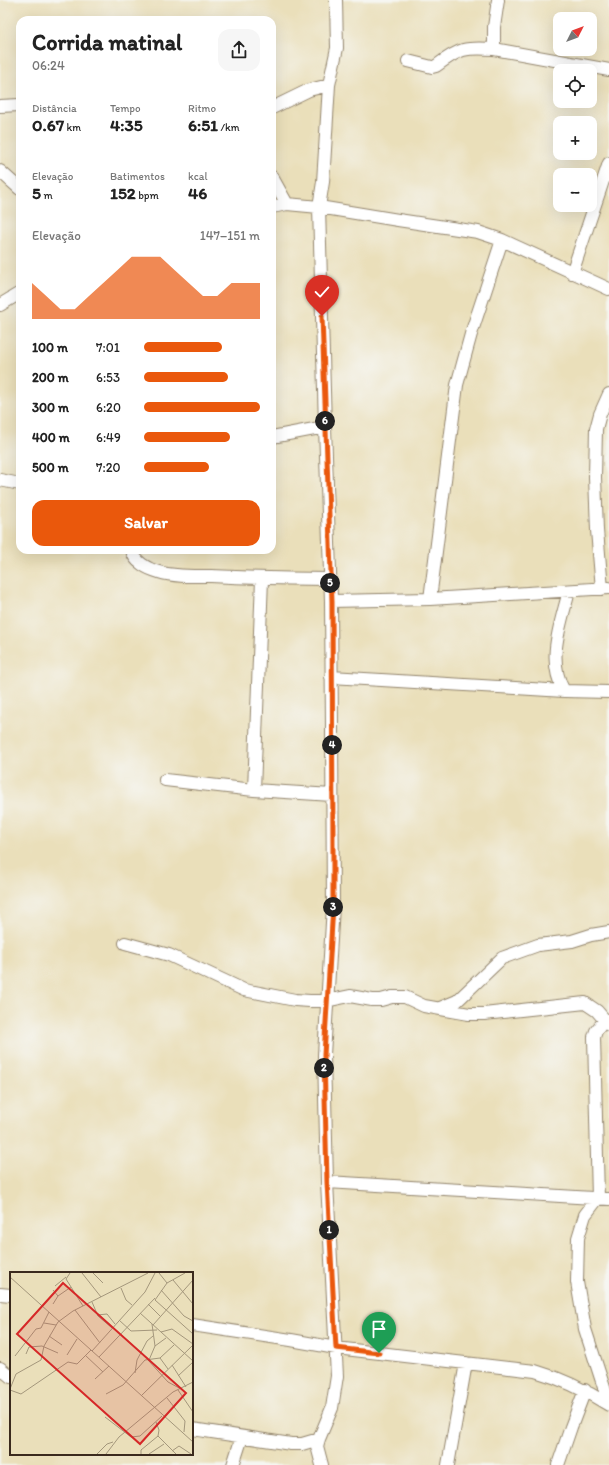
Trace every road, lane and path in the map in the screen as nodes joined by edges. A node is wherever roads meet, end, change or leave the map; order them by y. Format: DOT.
graph roads {
  1 [pos="336,0"];
  2 [pos="498,0"];
  3 [pos="494,49"];
  4 [pos="408,61"];
  5 [pos="609,70"];
  6 [pos="329,85"];
  7 [pos="16,105"];
  8 [pos="0,106"];
  9 [pos="276,106"];
  10 [pos="609,163"];
  11 [pos="0,171"];
  12 [pos="276,184"];
  13 [pos="16,185"];
  14 [pos="287,204"];
  15 [pos="276,206"];
  16 [pos="319,207"];
  17 [pos="502,240"];
  18 [pos="572,273"];
  19 [pos="609,289"];
  20 [pos="16,295"];
  21 [pos="0,305"];
  22 [pos="609,394"];
  23 [pos="600,414"];
  24 [pos="609,423"];
  25 [pos="325,427"];
  26 [pos="276,436"];
  27 [pos="0,480"];
  28 [pos="16,483"];
  29 [pos="133,554"];
  30 [pos="330,578"];
  31 [pos="262,579"];
  32 [pos="605,588"];
  33 [pos="569,591"];
  34 [pos="430,599"];
  35 [pos="332,601"];
  36 [pos="332,677"];
  37 [pos="564,691"];
  38 [pos="609,692"];
  39 [pos="165,780"];
  40 [pos="254,790"];
  41 [pos="332,795"];
  42 [pos="609,932"];
  43 [pos="125,943"];
  44 [pos="326,1001"];
  45 [pos="439,1009"];
  46 [pos="607,1022"];
  47 [pos="327,1182"];
  48 [pos="604,1199"];
  49 [pos="0,1294"];
  50 [pos="10,1295"];
  51 [pos="193,1325"];
  52 [pos="336,1348"];
  53 [pos="466,1363"];
  54 [pos="0,1368"];
  55 [pos="10,1376"];
  56 [pos="586,1390"];
  57 [pos="609,1404"];
  58 [pos="193,1429"];
  59 [pos="242,1437"];
  60 [pos="319,1439"];
  61 [pos="233,1465"];
  62 [pos="322,1465"];
  63 [pos="448,1465"];
  64 [pos="558,1465"];
  1 -- 6 [label="street"];
  2 -- 3 [label="street"];
  3 -- 4 [label="street"];
  3 -- 5 [label="street"];
  6 -- 9 [label="street"];
  6 -- 16 [label="street"];
  7 -- 8 [label="street"];
  10 -- 18 [label="street"];
  11 -- 13 [label="street"];
  12 -- 14 [label="street"];
  14 -- 15 [label="street"];
  14 -- 16 [label="street"];
  16 -- 17 [label="street"];
  16 -- 25 [label="street"];
  17 -- 18 [label="street"];
  17 -- 34 [label="street"];
  18 -- 19 [label="street"];
  20 -- 21 [label="street"];
  22 -- 23 [label="street"];
  23 -- 24 [label="street"];
  23 -- 32 [label="street"];
  25 -- 26 [label="street"];
  25 -- 30 [label="street"];
  27 -- 28 [label="street"];
  29 -- 31 [label="street"];
  30 -- 31 [label="street"];
  30 -- 35 [label="street"];
  31 -- 40 [label="street"];
  32 -- 33 [label="street"];
  33 -- 34 [label="street"];
  33 -- 37 [label="street"];
  34 -- 35 [label="street"];
  35 -- 36 [label="street"];
  36 -- 37 [label="street"];
  36 -- 41 [label="street"];
  37 -- 38 [label="street"];
  39 -- 40 [label="street"];
  40 -- 41 [label="street"];
  41 -- 44 [label="street"];
  42 -- 45 [label="street"];
  43 -- 44 [label="street"];
  44 -- 45 [label="street"];
  44 -- 47 [label="street"];
  45 -- 46 [label="street"];
  46 -- 48 [label="street"];
  47 -- 48 [label="street"];
  47 -- 52 [label="street"];
  48 -- 57 [label="street"];
  49 -- 50 [label="street"];
  51 -- 52 [label="street"];
  52 -- 53 [label="street"];
  52 -- 60 [label="street"];
  53 -- 56 [label="street"];
  53 -- 63 [label="street"];
  54 -- 55 [label="street"];
  56 -- 57 [label="street"];
  56 -- 64 [label="street"];
  58 -- 59 [label="street"];
  59 -- 60 [label="street"];
  59 -- 61 [label="street"];
  60 -- 62 [label="street"];
}
